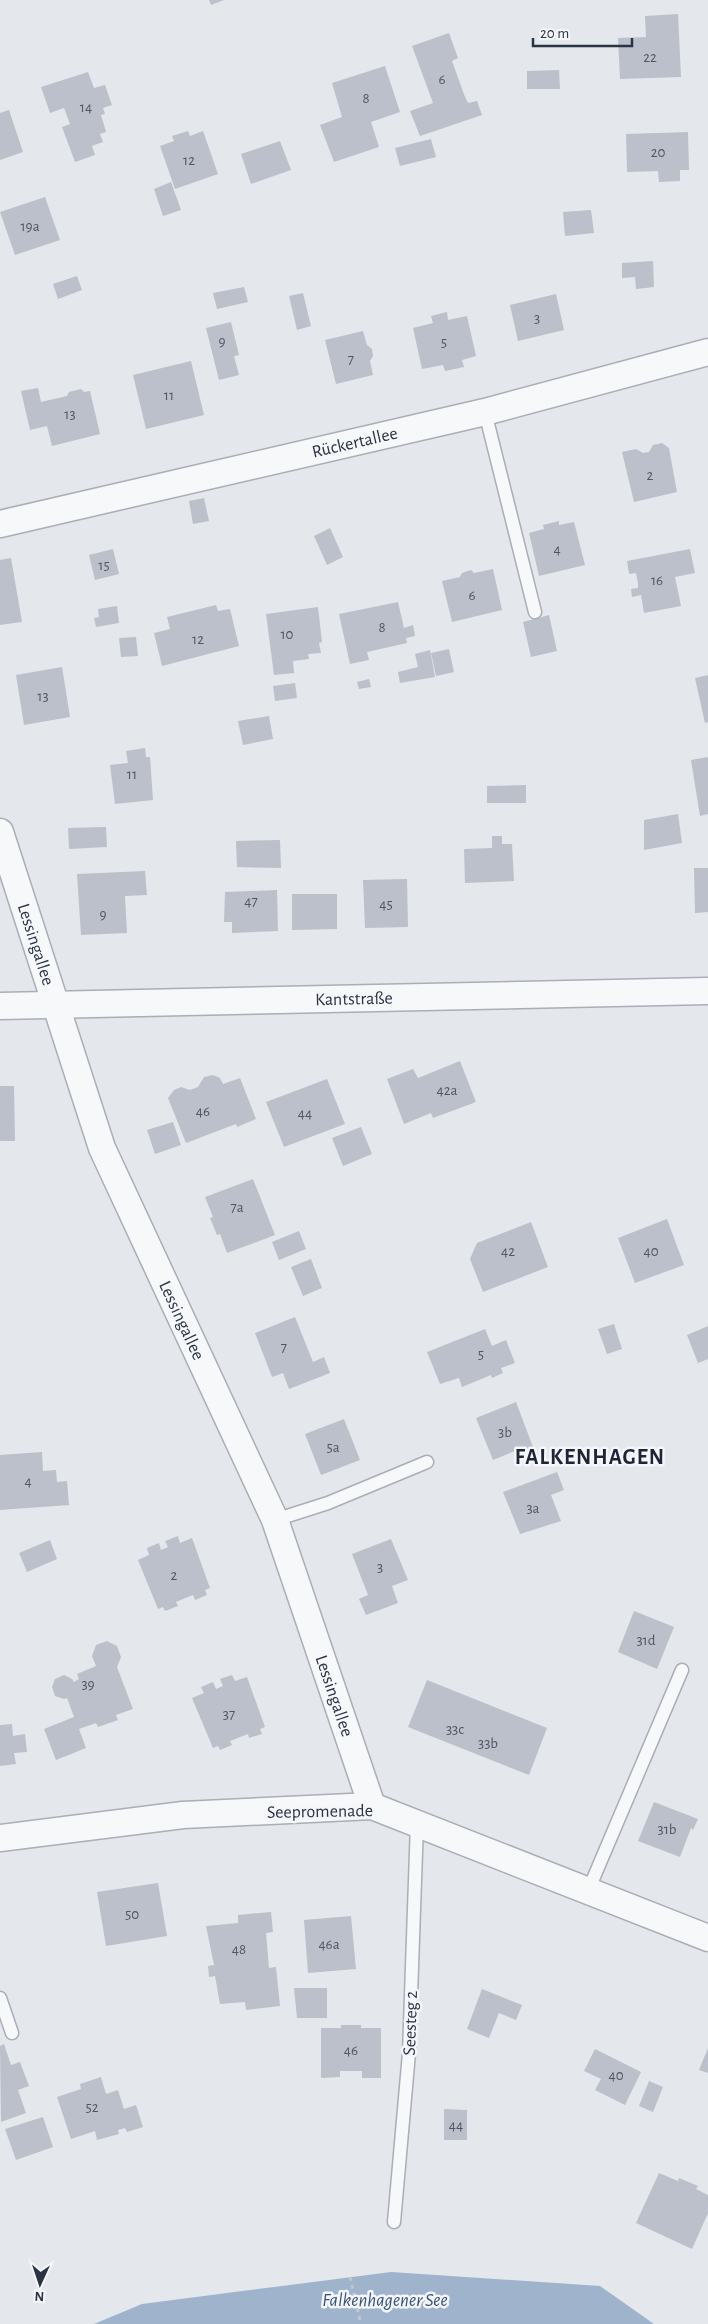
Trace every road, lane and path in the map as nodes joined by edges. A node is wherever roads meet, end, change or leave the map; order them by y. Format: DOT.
graph roads {
  1 [pos="708,352"];
  2 [pos="485,412"];
  3 [pos="0,524"];
  4 [pos="535,612"];
  5 [pos="0,832"];
  6 [pos="708,991"];
  7 [pos="56,1004"];
  8 [pos="0,1006"];
  9 [pos="427,1462"];
  10 [pos="275,1520"];
  11 [pos="682,1670"];
  12 [pos="372,1806"];
  13 [pos="417,1823"];
  14 [pos="0,1838"];
  15 [pos="588,1891"];
  16 [pos="708,1938"];
  17 [pos="0,1998"];
  18 [pos="12,2033"];
  19 [pos="394,2222"];
  20 [pos="350,2277"];
  21 [pos="360,2320"];
  1 -- 2 [label="street, Rückertallee"];
  2 -- 3 [label="street, Rückertallee"];
  2 -- 4 [label="lane"];
  5 -- 7 [label="street, Lessingallee"];
  6 -- 7 [label="street, Kantstraße"];
  7 -- 8 [label="street, Kantstraße"];
  7 -- 10 [label="street, Lessingallee"];
  9 -- 10 [label="lane"];
  10 -- 12 [label="street, Lessingallee"];
  11 -- 15 [label="lane"];
  12 -- 13 [label="street, Seepromenade"];
  12 -- 14 [label="street, Seepromenade"];
  13 -- 15 [label="street, Seepromenade"];
  13 -- 19 [label="lane, Seesteg 2"];
  15 -- 16 [label="street, Seepromenade"];
  17 -- 18 [label="lane"];
  20 -- 21 [label="path"];
}
